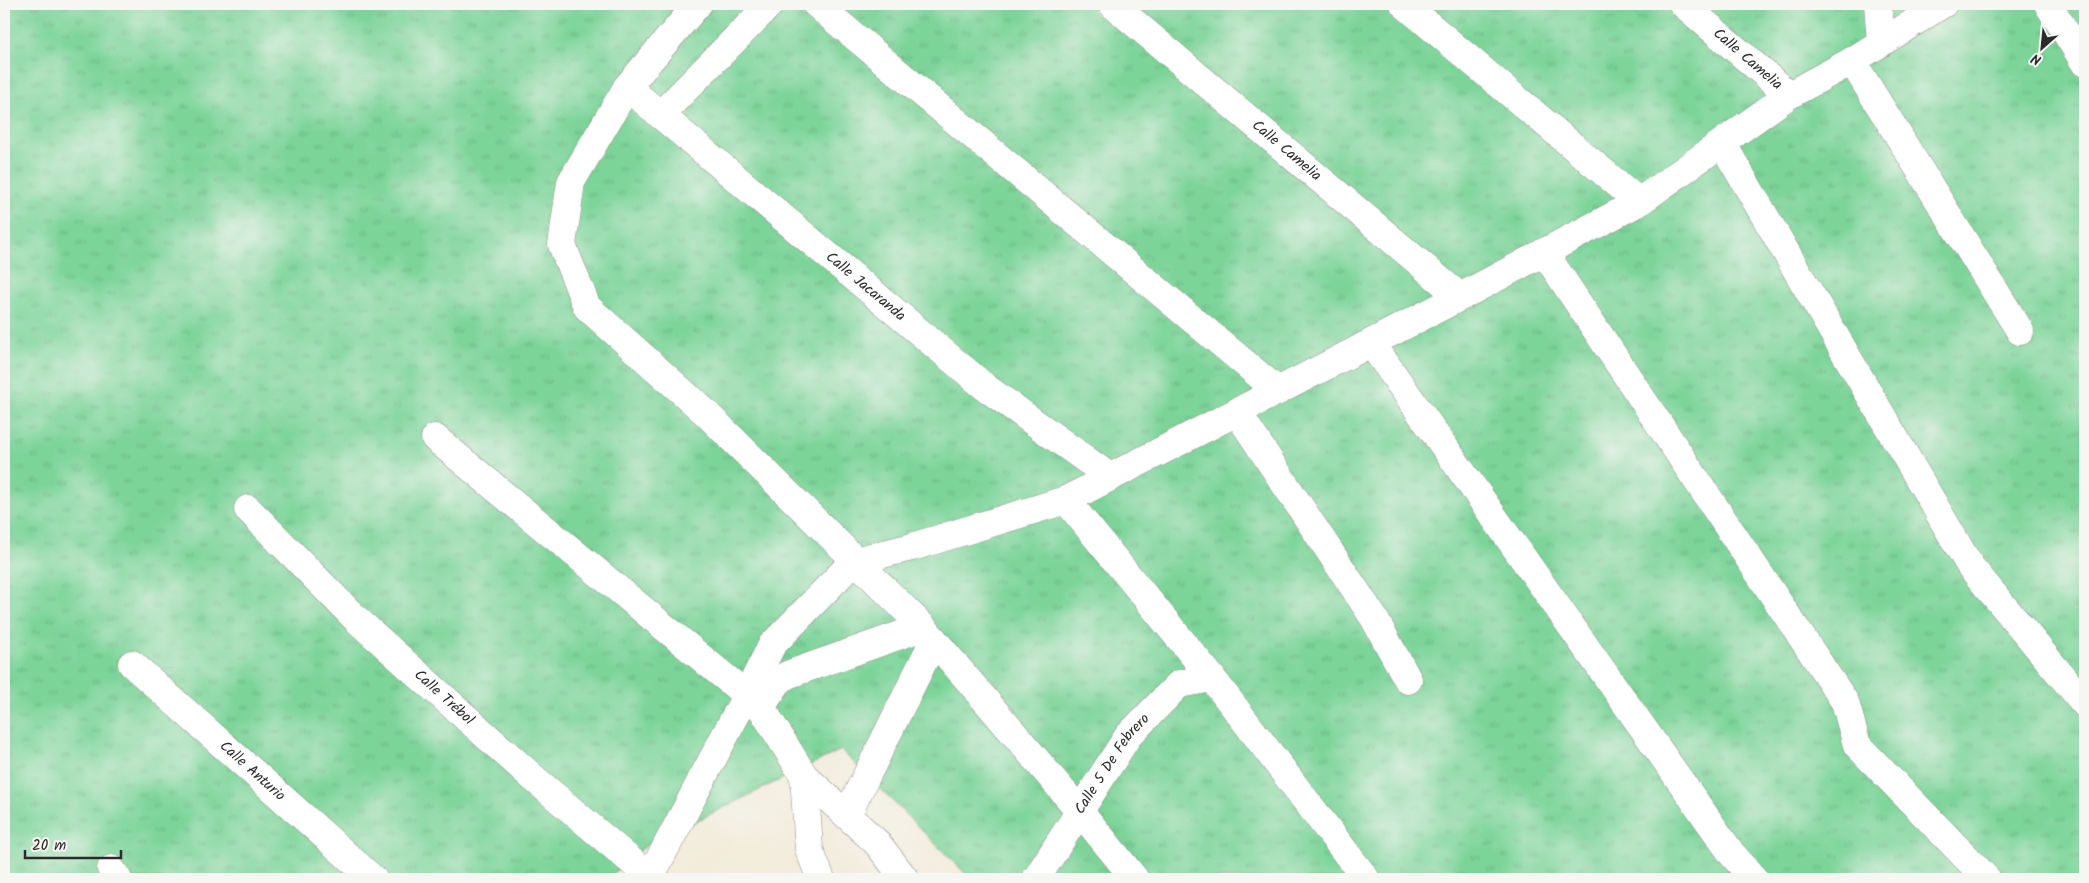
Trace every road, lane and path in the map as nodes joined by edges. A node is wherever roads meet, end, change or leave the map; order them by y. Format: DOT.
graph roads {
  1 [pos="698,4"];
  2 [pos="770,4"];
  3 [pos="816,4"];
  4 [pos="1112,4"];
  5 [pos="1404,4"];
  6 [pos="1683,4"];
  7 [pos="1878,4"];
  8 [pos="1943,4"];
  9 [pos="2048,4"];
  10 [pos="1881,43"];
  11 [pos="1852,62"];
  12 [pos="2085,63"];
  13 [pos="627,87"];
  14 [pos="1789,95"];
  15 [pos="660,115"];
  16 [pos="1722,143"];
  17 [pos="1639,202"];
  18 [pos="1544,252"];
  19 [pos="1460,297"];
  20 [pos="2020,331"];
  21 [pos="1371,342"];
  22 [pos="1278,391"];
  23 [pos="1237,412"];
  24 [pos="435,438"];
  25 [pos="1110,477"];
  26 [pos="1066,500"];
  27 [pos="248,509"];
  28 [pos="854,561"];
  29 [pos="928,634"];
  30 [pos="132,664"];
  31 [pos="1212,678"];
  32 [pos="1408,680"];
  33 [pos="754,702"];
  34 [pos="2085,704"];
  35 [pos="804,776"];
  36 [pos="1079,810"];
  37 [pos="847,815"];
  38 [pos="368,878"];
  39 [pos="649,878"];
  40 [pos="821,879"];
  41 [pos="905,879"];
  42 [pos="1036,879"];
  43 [pos="1135,879"];
  44 [pos="1366,879"];
  45 [pos="1754,879"];
  46 [pos="1987,879"];
  1 -- 13 [label="street"];
  2 -- 15 [label="street"];
  3 -- 22 [label="street"];
  4 -- 19 [label="street, Calle Camelia"];
  5 -- 17 [label="street"];
  6 -- 14 [label="street, Calle Camelia"];
  7 -- 10 [label="street"];
  8 -- 10 [label="street"];
  9 -- 12 [label="street"];
  10 -- 11 [label="street"];
  11 -- 14 [label="street"];
  11 -- 20 [label="street"];
  13 -- 15 [label="street, Calle Jacaranda"];
  13 -- 28 [label="street"];
  14 -- 16 [label="street"];
  15 -- 25 [label="street, Calle Jacaranda"];
  16 -- 17 [label="street"];
  16 -- 34 [label="street"];
  17 -- 18 [label="street"];
  18 -- 19 [label="street"];
  18 -- 46 [label="street"];
  19 -- 21 [label="street"];
  21 -- 22 [label="street"];
  21 -- 45 [label="street"];
  22 -- 23 [label="street"];
  23 -- 25 [label="street"];
  23 -- 32 [label="street"];
  24 -- 33 [label="street"];
  25 -- 26 [label="street"];
  26 -- 28 [label="street"];
  26 -- 31 [label="street"];
  27 -- 39 [label="street, Calle Trébol"];
  28 -- 29 [label="street"];
  28 -- 33 [label="street"];
  29 -- 33 [label="street"];
  29 -- 36 [label="street"];
  29 -- 37 [label="street"];
  30 -- 38 [label="street, Calle Anturio"];
  31 -- 36 [label="street, Calle 5 De Febrero"];
  31 -- 44 [label="street"];
  33 -- 35 [label="street"];
  33 -- 39 [label="street"];
  35 -- 37 [label="street"];
  35 -- 40 [label="street"];
  36 -- 42 [label="street, Calle 5 De Febrero"];
  36 -- 43 [label="street"];
  37 -- 41 [label="street"];
}
